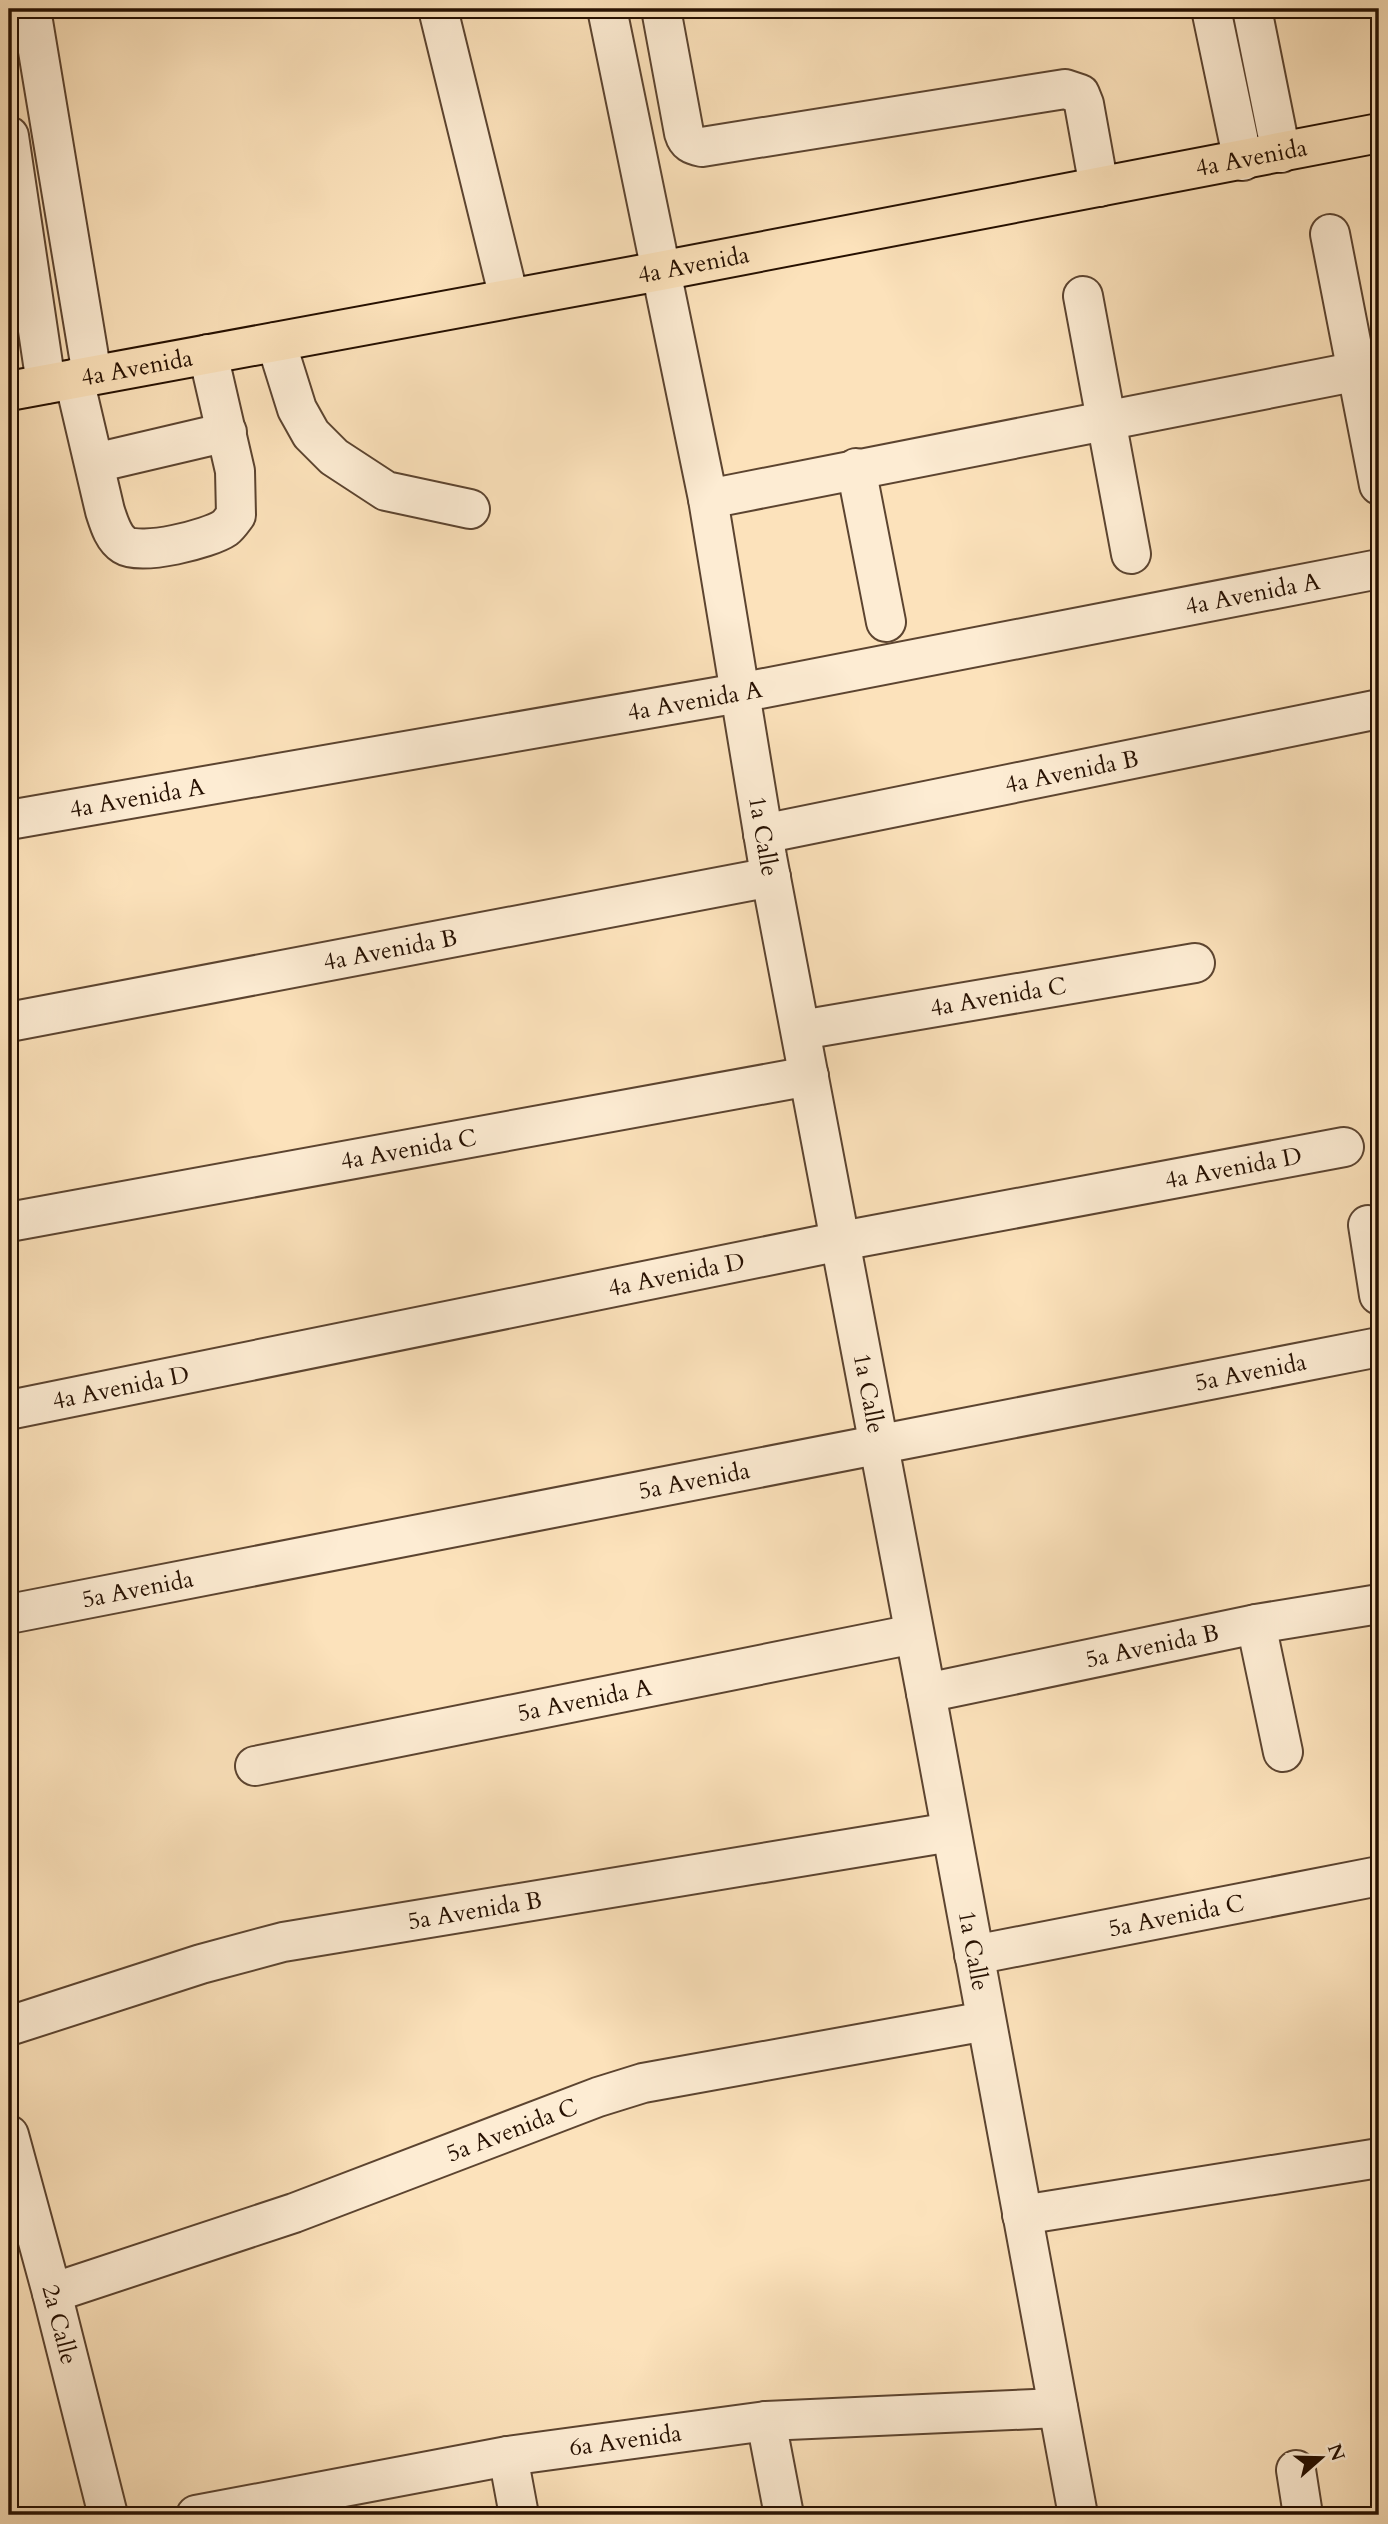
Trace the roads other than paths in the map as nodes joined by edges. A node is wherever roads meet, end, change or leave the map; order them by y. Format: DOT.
graph roads {
  1 [pos="31,9"];
  2 [pos="438,9"];
  3 [pos="607,9"];
  4 [pos="661,9"];
  5 [pos="1211,9"];
  6 [pos="1252,9"];
  7 [pos="1379,133"];
  8 [pos="9,136"];
  9 [pos="1281,153"];
  10 [pos="1242,160"];
  11 [pos="1099,187"];
  12 [pos="1330,234"];
  13 [pos="660,271"];
  14 [pos="1083,296"];
  15 [pos="509,298"];
  16 [pos="276,342"];
  17 [pos="208,354"];
  18 [pos="1368,369"];
  19 [pos="71,379"];
  20 [pos="9,391"];
  21 [pos="1106,419"];
  22 [pos="226,432"];
  23 [pos="95,463"];
  24 [pos="856,468"];
  25 [pos="1379,485"];
  26 [pos="708,499"];
  27 [pos="470,509"];
  28 [pos="1131,554"];
  29 [pos="1379,569"];
  30 [pos="886,622"];
  31 [pos="739,693"];
  32 [pos="1379,709"];
  33 [pos="9,820"];
  34 [pos="763,834"];
  35 [pos="771,877"];
  36 [pos="1195,963"];
  37 [pos="9,1022"];
  38 [pos="801,1030"];
  39 [pos="809,1076"];
  40 [pos="1344,1147"];
  41 [pos="9,1222"];
  42 [pos="1368,1225"];
  43 [pos="841,1241"];
  44 [pos="1379,1295"];
  45 [pos="1379,1347"];
  46 [pos="9,1410"];
  47 [pos="878,1446"];
  48 [pos="1379,1604"];
  49 [pos="9,1614"];
  50 [pos="1256,1625"];
  51 [pos="914,1634"];
  52 [pos="926,1693"];
  53 [pos="1283,1752"];
  54 [pos="255,1766"];
  55 [pos="951,1832"];
  56 [pos="1379,1876"];
  57 [pos="974,1955"];
  58 [pos="986,2021"];
  59 [pos="9,2026"];
  60 [pos="9,2135"];
  61 [pos="1379,2158"];
  62 [pos="1022,2215"];
  63 [pos="52,2293"];
  64 [pos="1058,2409"];
  65 [pos="766,2421"];
  66 [pos="508,2456"];
  67 [pos="1296,2470"];
  68 [pos="108,2515"];
  69 [pos="196,2515"];
  70 [pos="519,2515"];
  71 [pos="784,2515"];
  72 [pos="1078,2515"];
  73 [pos="1303,2515"];
  1 -- 19 [label="street"];
  2 -- 15 [label="street"];
  3 -- 13 [label="street, 1a Calle"];
  4 -- 11 [label="street"];
  5 -- 10 [label="street"];
  6 -- 9 [label="street"];
  7 -- 9 [label="main road, 4a Avenida"];
  8 -- 19 [label="street"];
  9 -- 10 [label="main road, 4a Avenida"];
  10 -- 11 [label="main road, 4a Avenida"];
  11 -- 13 [label="main road, 4a Avenida"];
  12 -- 18 [label="street"];
  13 -- 15 [label="main road, 4a Avenida"];
  13 -- 26 [label="street, 1a Calle"];
  14 -- 21 [label="street"];
  15 -- 16 [label="main road, 4a Avenida"];
  16 -- 17 [label="main road, 4a Avenida"];
  16 -- 27 [label="street"];
  17 -- 19 [label="main road, 4a Avenida"];
  17 -- 22 [label="street"];
  18 -- 21 [label="street"];
  18 -- 25 [label="street"];
  19 -- 20 [label="main road, 4a Avenida"];
  19 -- 23 [label="street"];
  21 -- 24 [label="street"];
  21 -- 28 [label="street"];
  22 -- 23 [label="street"];
  22 -- 23 [label="street"];
  24 -- 26 [label="street"];
  24 -- 30 [label="street"];
  26 -- 31 [label="street, 1a Calle"];
  29 -- 31 [label="street, 4a Avenida A"];
  31 -- 33 [label="street, 4a Avenida A"];
  31 -- 34 [label="street, 1a Calle"];
  32 -- 34 [label="street, 4a Avenida B"];
  34 -- 35 [label="street, 1a Calle"];
  35 -- 37 [label="street, 4a Avenida B"];
  35 -- 38 [label="street, 1a Calle"];
  36 -- 38 [label="street, 4a Avenida C"];
  38 -- 39 [label="street, 1a Calle"];
  39 -- 41 [label="street, 4a Avenida C"];
  39 -- 43 [label="street, 1a Calle"];
  40 -- 43 [label="street, 4a Avenida D"];
  42 -- 44 [label="street"];
  43 -- 46 [label="street, 4a Avenida D"];
  43 -- 47 [label="street, 1a Calle"];
  45 -- 47 [label="street, 5a Avenida"];
  47 -- 49 [label="street, 5a Avenida"];
  47 -- 51 [label="street, 1a Calle"];
  48 -- 50 [label="street, 5a Avenida B"];
  50 -- 52 [label="street, 5a Avenida B"];
  50 -- 53 [label="street"];
  51 -- 52 [label="street, 1a Calle"];
  51 -- 54 [label="street, 5a Avenida A"];
  52 -- 55 [label="street, 1a Calle"];
  55 -- 57 [label="street, 1a Calle"];
  55 -- 59 [label="street, 5a Avenida B"];
  56 -- 57 [label="street, 5a Avenida C"];
  57 -- 58 [label="street, 1a Calle"];
  58 -- 62 [label="street, 1a Calle"];
  58 -- 63 [label="street, 5a Avenida C"];
  60 -- 63 [label="street, 2a Calle"];
  61 -- 62 [label="street"];
  62 -- 64 [label="street, 1a Calle"];
  63 -- 68 [label="street, 2a Calle"];
  64 -- 65 [label="street, 6a Avenida"];
  64 -- 72 [label="street, 1a Calle"];
  65 -- 66 [label="street, 6a Avenida"];
  65 -- 71 [label="street"];
  66 -- 69 [label="street, 6a Avenida"];
  66 -- 70 [label="street"];
  67 -- 73 [label="street"];
}
